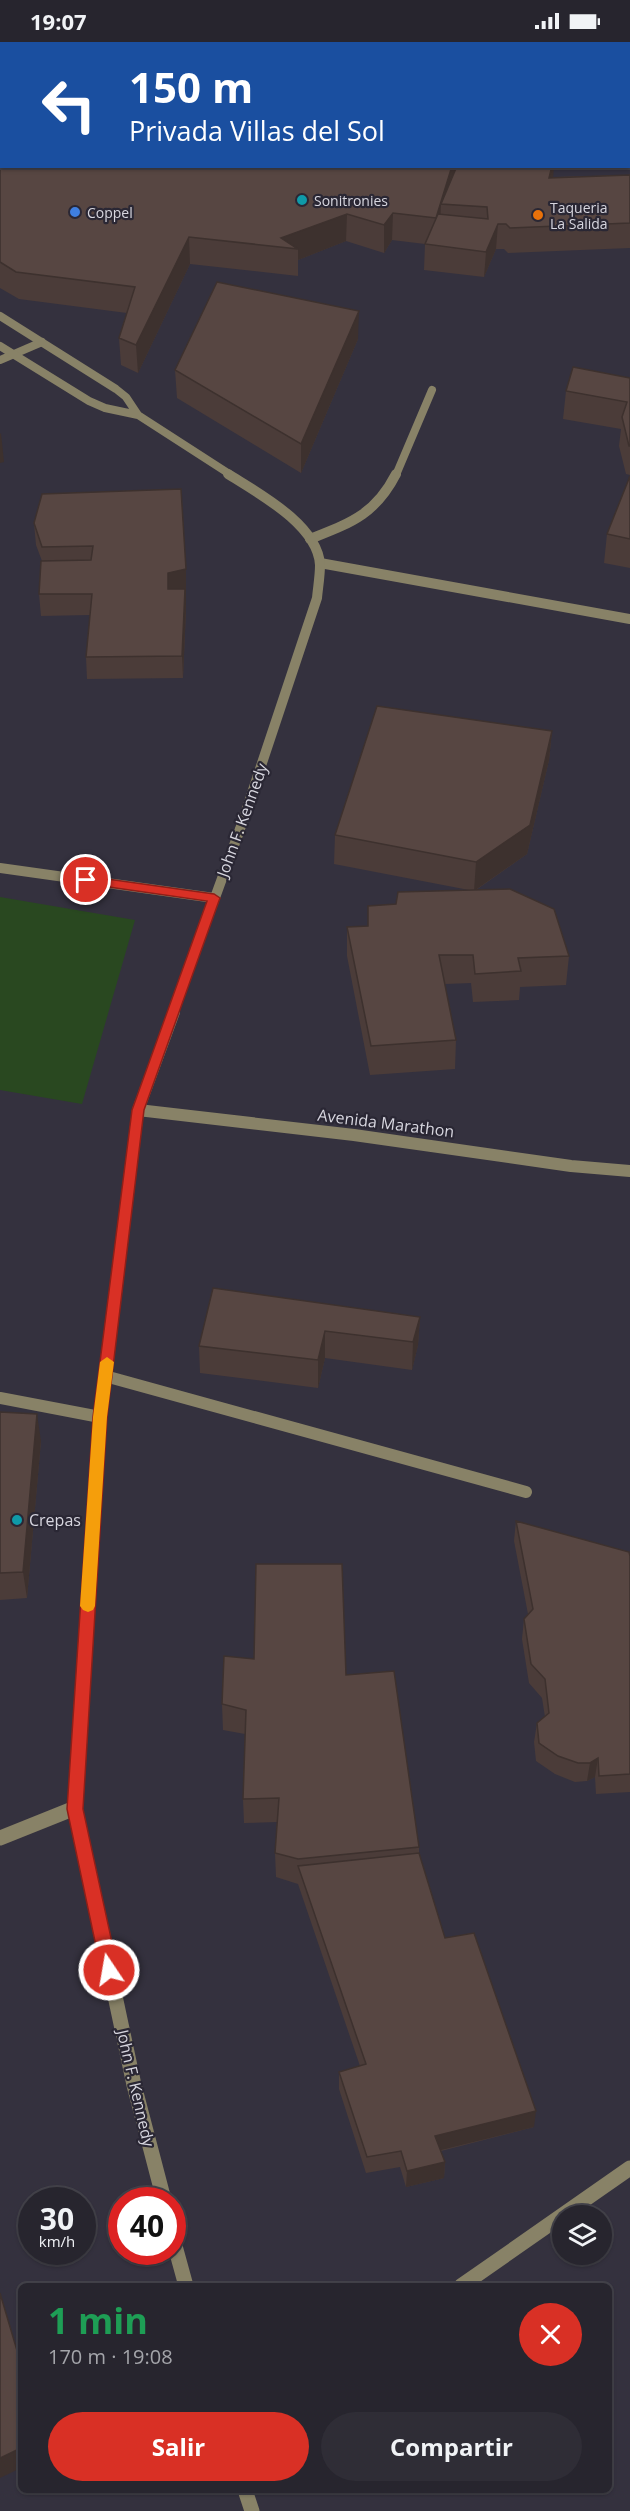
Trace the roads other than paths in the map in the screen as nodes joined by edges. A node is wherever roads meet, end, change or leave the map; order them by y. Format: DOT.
graph roads {
  1 [pos="0,316"];
  2 [pos="42,342"];
  3 [pos="0,346"];
  4 [pos="14,354"];
  5 [pos="0,360"];
  6 [pos="432,390"];
  7 [pos="138,415"];
  8 [pos="310,539"];
  9 [pos="320,563"];
  10 [pos="630,619"];
  11 [pos="0,868"];
  12 [pos="214,898"];
  13 [pos="138,1110"];
  14 [pos="630,1171"];
  15 [pos="105,1376"];
  16 [pos="0,1398"];
  17 [pos="100,1417"];
  18 [pos="526,1492"];
  19 [pos="75,1809"];
  20 [pos="0,1838"];
  21 [pos="630,2168"];
  22 [pos="161,2187"];
  23 [pos="180,2265"];
  24 [pos="185,2283"];
  25 [pos="465,2283"];
  26 [pos="246,2493"];
  27 [pos="252,2511"];
  1 -- 2 [label="street"];
  2 -- 4 [label="street"];
  2 -- 7 [label="street"];
  3 -- 4 [label="street"];
  4 -- 5 [label="street"];
  4 -- 7 [label="street"];
  6 -- 8 [label="street"];
  7 -- 8 [label="street, John F. Kennedy"];
  8 -- 9 [label="street, John F. Kennedy"];
  9 -- 10 [label="street"];
  9 -- 12 [label="street, John F. Kennedy"];
  11 -- 12 [label="street"];
  12 -- 13 [label="street, John F. Kennedy"];
  13 -- 14 [label="street, Avenida Marathon"];
  13 -- 15 [label="street, John F. Kennedy"];
  15 -- 17 [label="street, John F. Kennedy"];
  15 -- 18 [label="street"];
  16 -- 17 [label="street"];
  17 -- 19 [label="street, John F. Kennedy"];
  19 -- 20 [label="street"];
  19 -- 22 [label="street, John F. Kennedy"];
  21 -- 25 [label="street"];
  23 -- 24 [label="street"];
  26 -- 27 [label="street"];
}
